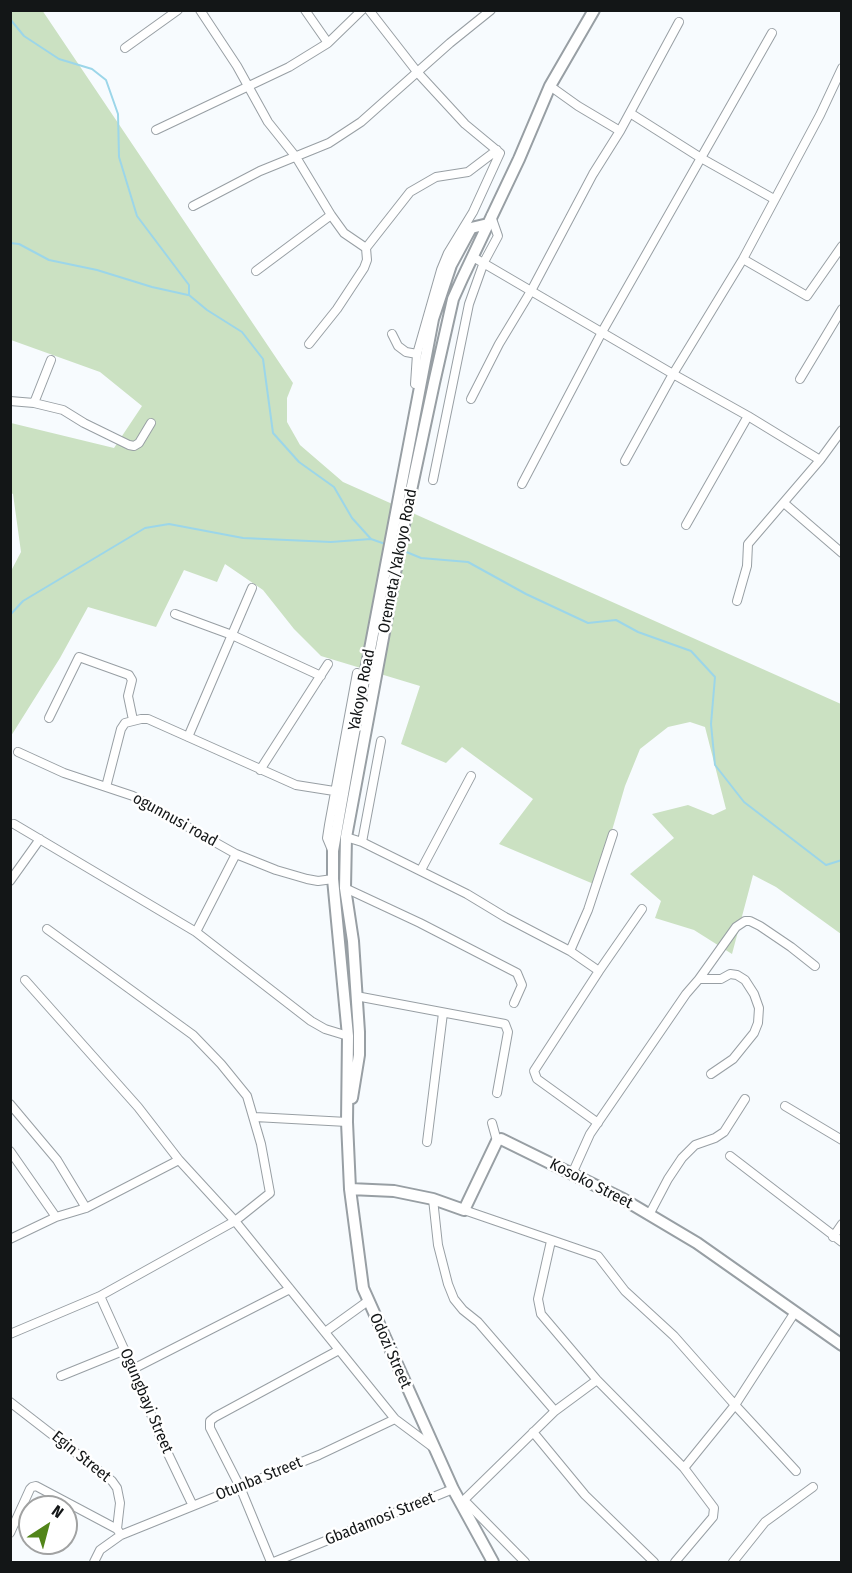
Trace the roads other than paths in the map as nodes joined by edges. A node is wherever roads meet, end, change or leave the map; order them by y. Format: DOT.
graph roads {
  1 [pos="178,10"];
  2 [pos="200,10"];
  3 [pos="305,10"];
  4 [pos="362,10"];
  5 [pos="369,10"];
  6 [pos="491,10"];
  7 [pos="594,10"];
  8 [pos="679,22"];
  9 [pos="771,33"];
  10 [pos="328,43"];
  11 [pos="125,48"];
  12 [pos="842,68"];
  13 [pos="418,73"];
  14 [pos="550,86"];
  15 [pos="249,87"];
  16 [pos="630,113"];
  17 [pos="156,130"];
  18 [pos="620,131"];
  19 [pos="497,150"];
  20 [pos="296,157"];
  21 [pos="701,158"];
  22 [pos="774,199"];
  23 [pos="193,206"];
  24 [pos="331,214"];
  25 [pos="490,220"];
  26 [pos="842,246"];
  27 [pos="366,248"];
  28 [pos="473,257"];
  29 [pos="743,259"];
  30 [pos="484,262"];
  31 [pos="256,271"];
  32 [pos="531,291"];
  33 [pos="842,309"];
  34 [pos="602,332"];
  35 [pos="392,334"];
  36 [pos="309,344"];
  37 [pos="417,354"];
  38 [pos="51,360"];
  39 [pos="673,374"];
  40 [pos="800,379"];
  41 [pos="414,384"];
  42 [pos="471,399"];
  43 [pos="10,401"];
  44 [pos="33,403"];
  45 [pos="748,416"];
  46 [pos="151,423"];
  47 [pos="842,430"];
  48 [pos="820,460"];
  49 [pos="625,461"];
  50 [pos="433,480"];
  51 [pos="522,484"];
  52 [pos="784,503"];
  53 [pos="686,525"];
  54 [pos="842,553"];
  55 [pos="252,588"];
  56 [pos="736,601"];
  57 [pos="175,614"];
  58 [pos="232,635"];
  59 [pos="328,664"];
  60 [pos="357,673"];
  61 [pos="321,676"];
  62 [pos="49,718"];
  63 [pos="133,720"];
  64 [pos="188,737"];
  65 [pos="381,741"];
  66 [pos="18,752"];
  67 [pos="355,755"];
  68 [pos="260,770"];
  69 [pos="471,776"];
  70 [pos="106,787"];
  71 [pos="334,791"];
  72 [pos="14,824"];
  73 [pos="613,834"];
  74 [pos="346,837"];
  75 [pos="40,839"];
  76 [pos="362,842"];
  77 [pos="333,851"];
  78 [pos="236,854"];
  79 [pos="421,870"];
  80 [pos="333,879"];
  81 [pos="10,881"];
  82 [pos="345,888"];
  83 [pos="642,909"];
  84 [pos="48,929"];
  85 [pos="196,932"];
  86 [pos="570,951"];
  87 [pos="815,966"];
  88 [pos="599,970"];
  89 [pos="699,979"];
  90 [pos="25,980"];
  91 [pos="356,996"];
  92 [pos="514,1003"];
  93 [pos="443,1013"];
  94 [pos="348,1036"];
  95 [pos="711,1074"];
  96 [pos="497,1093"];
  97 [pos="745,1099"];
  98 [pos="10,1104"];
  99 [pos="785,1106"];
  100 [pos="255,1117"];
  101 [pos="347,1122"];
  102 [pos="492,1123"];
  103 [pos="598,1123"];
  104 [pos="842,1140"];
  105 [pos="497,1141"];
  106 [pos="427,1142"];
  107 [pos="10,1151"];
  108 [pos="730,1156"];
  109 [pos="179,1160"];
  110 [pos="572,1174"];
  111 [pos="350,1189"];
  112 [pos="433,1199"];
  113 [pos="86,1208"];
  114 [pos="464,1210"];
  115 [pos="649,1215"];
  116 [pos="56,1217"];
  117 [pos="235,1221"];
  118 [pos="842,1224"];
  119 [pos="833,1237"];
  120 [pos="10,1239"];
  121 [pos="551,1241"];
  122 [pos="842,1242"];
  123 [pos="290,1288"];
  124 [pos="100,1296"];
  125 [pos="368,1301"];
  126 [pos="795,1312"];
  127 [pos="326,1332"];
  128 [pos="10,1334"];
  129 [pos="842,1345"];
  130 [pos="125,1350"];
  131 [pos="339,1350"];
  132 [pos="134,1369"];
  133 [pos="61,1376"];
  134 [pos="597,1380"];
  135 [pos="10,1402"];
  136 [pos="735,1406"];
  137 [pos="555,1411"];
  138 [pos="395,1419"];
  139 [pos="533,1432"];
  140 [pos="435,1449"];
  141 [pos="684,1468"];
  142 [pos="796,1471"];
  143 [pos="240,1486"];
  144 [pos="813,1487"];
  145 [pos="453,1489"];
  146 [pos="463,1504"];
  147 [pos="193,1506"];
  148 [pos="119,1532"];
  149 [pos="10,1533"];
  150 [pos="490,1562"];
  151 [pos="94,1563"];
  152 [pos="273,1563"];
  153 [pos="525,1563"];
  154 [pos="654,1563"];
  155 [pos="675,1563"];
  156 [pos="733,1563"];
  1 -- 11 [label="street"];
  2 -- 15 [label="street"];
  3 -- 10 [label="street"];
  4 -- 10 [label="street"];
  5 -- 13 [label="street"];
  6 -- 13 [label="street"];
  7 -- 14 [label="main road, Oremeta/Yakoyo Road"];
  8 -- 16 [label="street"];
  9 -- 21 [label="street"];
  10 -- 15 [label="street"];
  12 -- 22 [label="street"];
  13 -- 19 [label="street"];
  13 -- 20 [label="street"];
  14 -- 18 [label="street"];
  14 -- 25 [label="main road, Oremeta/Yakoyo Road"];
  15 -- 17 [label="street"];
  15 -- 20 [label="street"];
  16 -- 18 [label="street"];
  16 -- 21 [label="street"];
  18 -- 32 [label="street"];
  19 -- 27 [label="street"];
  19 -- 37 [label="street"];
  20 -- 23 [label="street"];
  20 -- 24 [label="street"];
  21 -- 22 [label="street"];
  21 -- 34 [label="street"];
  22 -- 29 [label="street"];
  24 -- 27 [label="street"];
  24 -- 31 [label="street"];
  25 -- 28 [label="main road, Oremeta/Yakoyo Road"];
  25 -- 30 [label="street"];
  25 -- 67 [label="main road, Yakoyo Road"];
  26 -- 29 [label="street"];
  27 -- 36 [label="street"];
  28 -- 30 [label="street"];
  28 -- 67 [label="main road, Oremeta/Yakoyo Road"];
  29 -- 39 [label="street"];
  30 -- 32 [label="street"];
  30 -- 50 [label="street"];
  32 -- 34 [label="street"];
  32 -- 42 [label="street"];
  33 -- 40 [label="street"];
  34 -- 39 [label="street"];
  34 -- 51 [label="street"];
  35 -- 37 [label="street"];
  37 -- 41 [label="street"];
  38 -- 44 [label="street"];
  39 -- 45 [label="street"];
  39 -- 49 [label="street"];
  43 -- 44 [label="street"];
  44 -- 46 [label="street"];
  45 -- 48 [label="street"];
  45 -- 53 [label="street"];
  47 -- 48 [label="street"];
  48 -- 52 [label="street"];
  52 -- 54 [label="street"];
  52 -- 56 [label="street"];
  55 -- 58 [label="street"];
  57 -- 58 [label="street"];
  58 -- 61 [label="street"];
  58 -- 64 [label="street"];
  59 -- 61 [label="street"];
  60 -- 71 [label="street"];
  61 -- 68 [label="street"];
  62 -- 63 [label="street"];
  63 -- 64 [label="street"];
  63 -- 70 [label="street"];
  64 -- 68 [label="street"];
  65 -- 76 [label="street"];
  66 -- 70 [label="street, ogunnusi road"];
  67 -- 74 [label="main road, Oremeta/Yakoyo Road"];
  67 -- 77 [label="main road, Yakoyo Road"];
  68 -- 71 [label="street"];
  69 -- 79 [label="street"];
  70 -- 78 [label="street, ogunnusi road"];
  71 -- 77 [label="street"];
  72 -- 75 [label="street"];
  73 -- 86 [label="street"];
  74 -- 76 [label="street"];
  74 -- 82 [label="main road, Oremeta/Yakoyo Road"];
  75 -- 81 [label="street"];
  75 -- 85 [label="street"];
  76 -- 79 [label="street"];
  77 -- 80 [label="main road, Yakoyo Road"];
  78 -- 80 [label="street, ogunnusi road"];
  78 -- 85 [label="street"];
  79 -- 86 [label="street"];
  80 -- 94 [label="main road, Yakoyo Road"];
  82 -- 91 [label="main road, Oremeta/Yakoyo Road"];
  82 -- 92 [label="street"];
  83 -- 88 [label="street"];
  84 -- 100 [label="street"];
  85 -- 94 [label="street"];
  86 -- 88 [label="street"];
  87 -- 89 [label="street"];
  88 -- 103 [label="street"];
  89 -- 95 [label="street"];
  89 -- 103 [label="street"];
  90 -- 109 [label="street"];
  91 -- 93 [label="street"];
  91 -- 101 [label="main road, Oremeta/Yakoyo Road"];
  93 -- 96 [label="street"];
  93 -- 106 [label="street"];
  94 -- 101 [label="main road, Yakoyo Road"];
  97 -- 115 [label="street"];
  98 -- 113 [label="street"];
  99 -- 104 [label="street"];
  100 -- 101 [label="street"];
  100 -- 117 [label="street"];
  101 -- 111 [label="main road, Odozi Street"];
  102 -- 105 [label="street"];
  103 -- 110 [label="street"];
  105 -- 110 [label="main road, Kosoko Street"];
  105 -- 114 [label="main road"];
  107 -- 116 [label="street"];
  108 -- 119 [label="street"];
  109 -- 113 [label="street"];
  109 -- 117 [label="street"];
  110 -- 115 [label="main road, Kosoko Street"];
  111 -- 112 [label="main road"];
  111 -- 125 [label="main road, Odozi Street"];
  112 -- 114 [label="main road"];
  112 -- 137 [label="street"];
  113 -- 116 [label="street"];
  114 -- 121 [label="street"];
  115 -- 126 [label="main road, Kosoko Street"];
  116 -- 120 [label="street"];
  117 -- 123 [label="street"];
  117 -- 124 [label="street"];
  118 -- 119 [label="street"];
  119 -- 122 [label="street"];
  121 -- 134 [label="street"];
  121 -- 136 [label="street"];
  123 -- 127 [label="street"];
  123 -- 132 [label="street"];
  124 -- 128 [label="street"];
  124 -- 130 [label="street, Ogungbayi Street"];
  125 -- 127 [label="street"];
  125 -- 140 [label="main road, Odozi Street"];
  126 -- 129 [label="main road, Kosoko Street"];
  126 -- 136 [label="street"];
  127 -- 131 [label="street"];
  130 -- 132 [label="street, Ogungbayi Street"];
  130 -- 133 [label="street"];
  131 -- 138 [label="street"];
  131 -- 143 [label="street"];
  132 -- 147 [label="street, Ogungbayi Street"];
  134 -- 137 [label="street"];
  134 -- 141 [label="street"];
  135 -- 148 [label="street, Egin Street"];
  136 -- 141 [label="street"];
  136 -- 142 [label="street"];
  137 -- 139 [label="street"];
  138 -- 140 [label="street"];
  138 -- 143 [label="street, Otunba Street"];
  139 -- 146 [label="street"];
  139 -- 154 [label="street"];
  140 -- 145 [label="main road, Odozi Street"];
  141 -- 155 [label="street"];
  143 -- 147 [label="street, Otunba Street"];
  143 -- 152 [label="street"];
  144 -- 156 [label="street"];
  145 -- 146 [label="main road, Odozi Street"];
  145 -- 152 [label="street, Gbadamosi Street"];
  146 -- 150 [label="main road, Odozi Street"];
  146 -- 153 [label="street"];
  147 -- 148 [label="street, Otunba Street"];
  148 -- 149 [label="street"];
  148 -- 151 [label="street, Otunba Street"];
}
